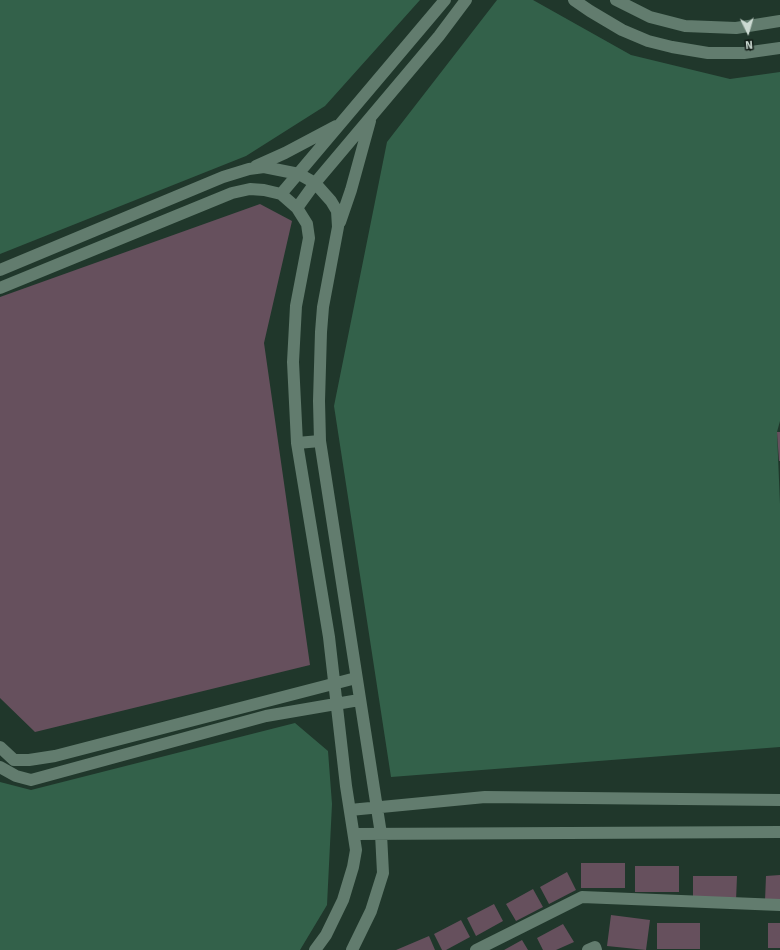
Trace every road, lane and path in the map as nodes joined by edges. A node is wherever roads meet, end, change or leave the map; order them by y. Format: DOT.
graph roads {
  1 [pos="445,0"];
  2 [pos="466,0"];
  3 [pos="574,0"];
  4 [pos="616,0"];
  5 [pos="780,21"];
  6 [pos="780,48"];
  7 [pos="372,116"];
  8 [pos="342,122"];
  9 [pos="249,169"];
  10 [pos="299,174"];
  11 [pos="315,183"];
  12 [pos="281,194"];
  13 [pos="297,208"];
  14 [pos="338,227"];
  15 [pos="0,270"];
  16 [pos="0,288"];
  17 [pos="320,441"];
  18 [pos="296,443"];
  19 [pos="356,678"];
  20 [pos="334,682"];
  21 [pos="359,700"];
  22 [pos="337,704"];
  23 [pos="0,747"];
  24 [pos="14,760"];
  25 [pos="3,770"];
  26 [pos="780,800"];
  27 [pos="376,807"];
  28 [pos="350,810"];
  29 [pos="780,832"];
  30 [pos="355,834"];
  31 [pos="381,834"];
  32 [pos="780,905"];
  33 [pos="315,950"];
  34 [pos="352,950"];
  35 [pos="476,950"];
  36 [pos="588,950"];
  37 [pos="596,950"];
  1 -- 8 [label="street"];
  2 -- 7 [label="street"];
  3 -- 6 [label="street"];
  4 -- 5 [label="street"];
  7 -- 11 [label="street"];
  7 -- 14 [label="street"];
  8 -- 9 [label="street"];
  8 -- 10 [label="street"];
  9 -- 10 [label="street"];
  9 -- 15 [label="street"];
  10 -- 11 [label="street"];
  10 -- 12 [label="street"];
  11 -- 13 [label="street"];
  11 -- 14 [label="street"];
  12 -- 13 [label="street"];
  12 -- 16 [label="street"];
  13 -- 18 [label="street"];
  14 -- 17 [label="street"];
  17 -- 18 [label="street"];
  17 -- 19 [label="street"];
  18 -- 20 [label="street"];
  19 -- 20 [label="street"];
  19 -- 21 [label="street"];
  20 -- 22 [label="street"];
  20 -- 24 [label="street"];
  21 -- 22 [label="street"];
  21 -- 27 [label="street"];
  22 -- 25 [label="street"];
  22 -- 28 [label="street"];
  23 -- 24 [label="street"];
  24 -- 25 [label="street"];
  26 -- 27 [label="street"];
  27 -- 28 [label="street"];
  27 -- 31 [label="street"];
  28 -- 30 [label="street"];
  29 -- 31 [label="street"];
  30 -- 31 [label="street"];
  30 -- 33 [label="street"];
  31 -- 34 [label="street"];
  32 -- 35 [label="street"];
  36 -- 37 [label="street"];
}
